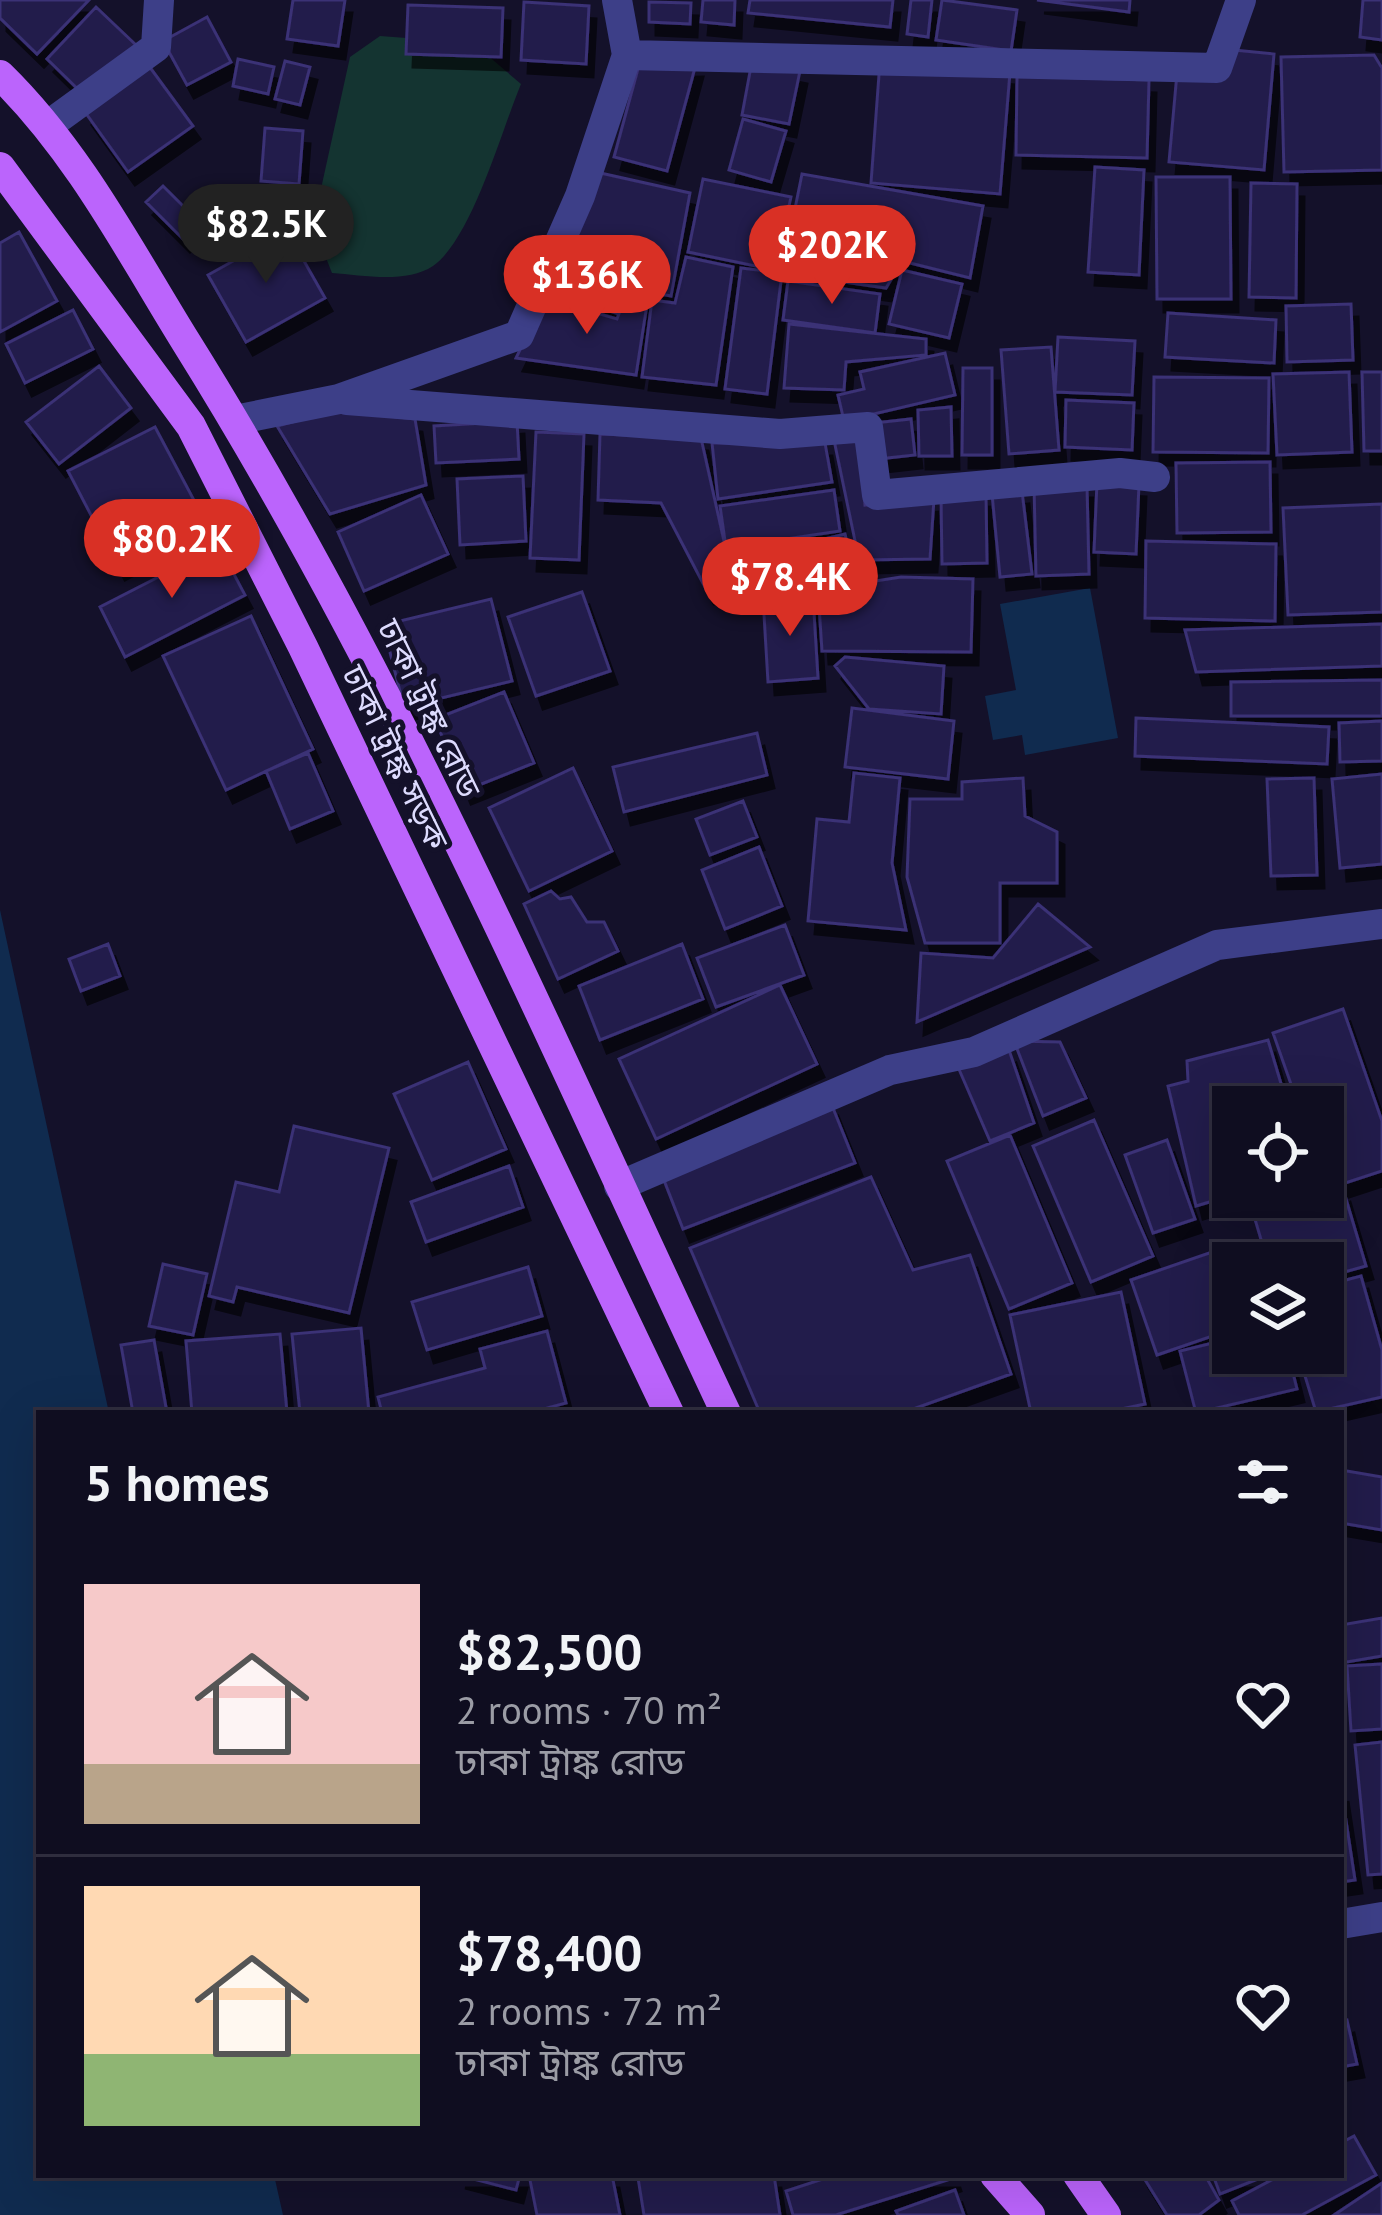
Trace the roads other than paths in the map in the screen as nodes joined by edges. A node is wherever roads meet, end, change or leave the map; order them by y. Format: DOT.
graph roads {
  1 [pos="159,0"];
  2 [pos="616,0"];
  3 [pos="1241,0"];
  4 [pos="627,55"];
  5 [pos="0,75"];
  6 [pos="50,124"];
  7 [pos="0,167"];
  8 [pos="339,399"];
  9 [pos="235,420"];
  10 [pos="1155,477"];
  11 [pos="1382,924"];
  12 [pos="619,1186"];
  13 [pos="668,1410"];
  14 [pos="724,1410"];
  15 [pos="1382,1916"];
  16 [pos="1344,1923"];
  17 [pos="998,2178"];
  18 [pos="1080,2178"];
  19 [pos="1030,2215"];
  20 [pos="1106,2215"];
  1 -- 6 [label="street"];
  2 -- 4 [label="street"];
  3 -- 4 [label="street"];
  4 -- 8 [label="street"];
  5 -- 6 [label="main road, ঢাকা ট্রাঙ্ক রোড"];
  6 -- 9 [label="main road, ঢাকা ট্রাঙ্ক রোড"];
  7 -- 13 [label="main road, ঢাকা ট্রাঙ্ক সড়ক"];
  8 -- 9 [label="street"];
  8 -- 10 [label="street"];
  9 -- 12 [label="main road, ঢাকা ট্রাঙ্ক রোড"];
  11 -- 12 [label="street"];
  12 -- 14 [label="main road, ঢাকা ট্রাঙ্ক রোড"];
  15 -- 16 [label="street"];
  17 -- 19 [label="main road"];
  18 -- 20 [label="main road"];
}
